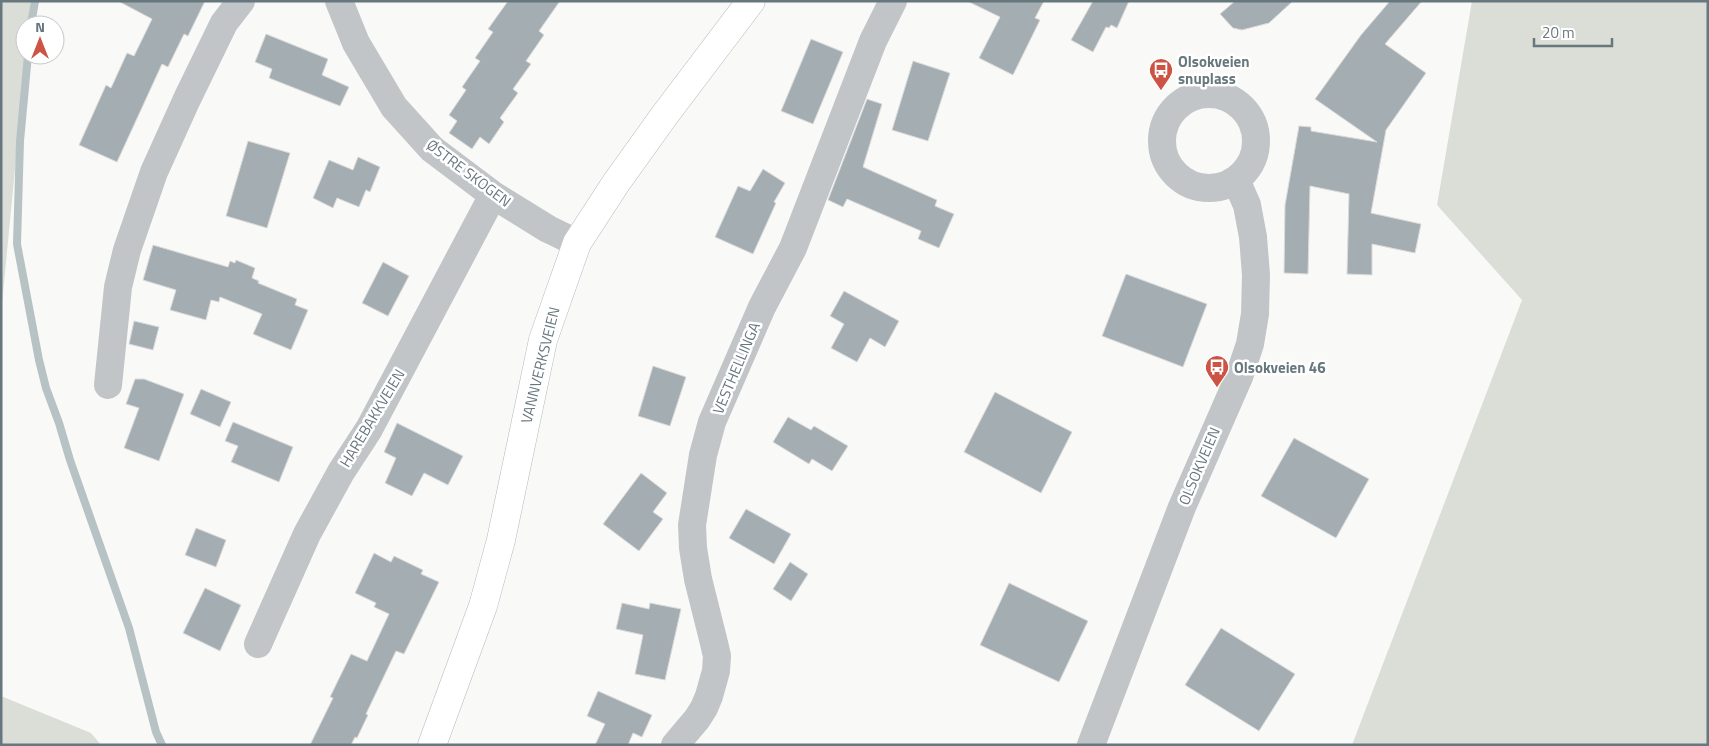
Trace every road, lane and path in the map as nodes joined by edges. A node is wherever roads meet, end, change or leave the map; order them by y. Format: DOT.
graph roads {
  1 [pos="241,1"];
  2 [pos="339,1"];
  3 [pos="751,1"];
  4 [pos="893,1"];
  5 [pos="1236,180"];
  6 [pos="494,195"];
  7 [pos="577,243"];
  8 [pos="108,385"];
  9 [pos="258,644"];
  10 [pos="432,745"];
  11 [pos="675,745"];
  12 [pos="1091,745"];
  1 -- 8 [label="street"];
  2 -- 6 [label="street, ØSTRE SKOGEN"];
  3 -- 7 [label="main road, VANNVERKSVEIEN"];
  4 -- 11 [label="street, VESTHELLINGA"];
  5 -- 12 [label="street, OLSOKVEIEN"];
  6 -- 7 [label="street, ØSTRE SKOGEN"];
  6 -- 9 [label="street, HAREBAKKVEIEN"];
  7 -- 10 [label="main road, VANNVERKSVEIEN"];
}
